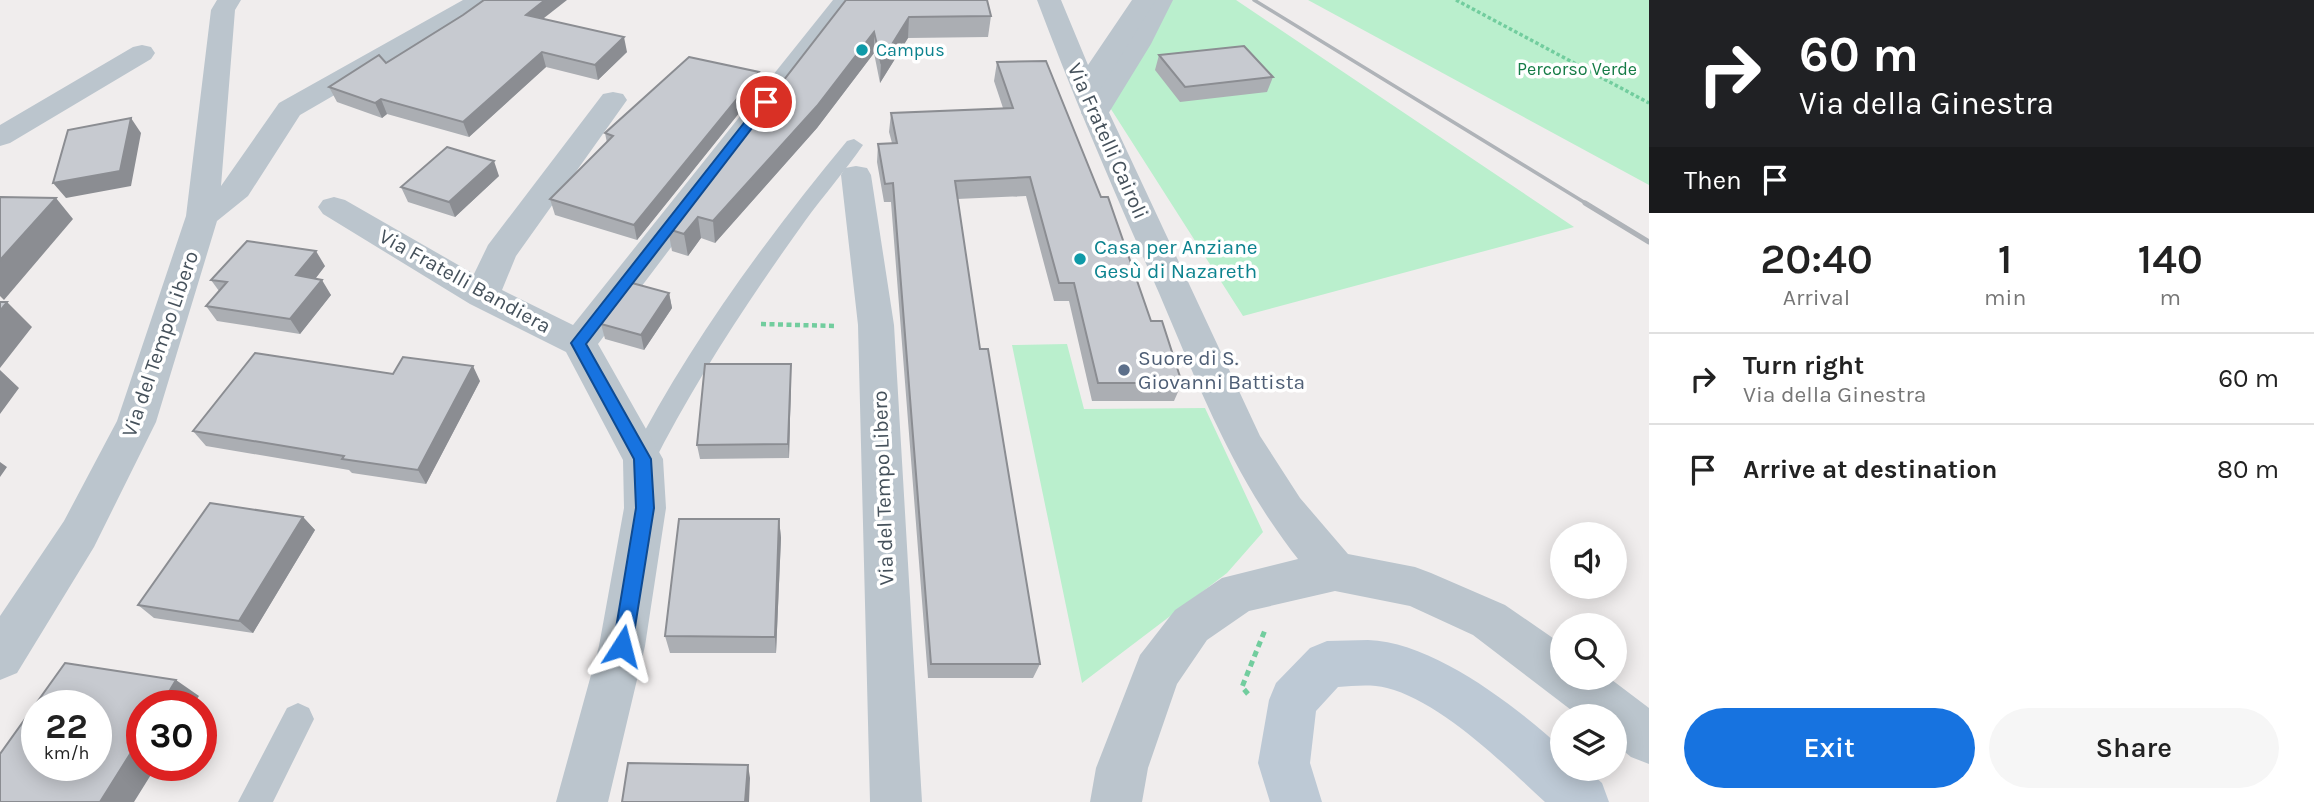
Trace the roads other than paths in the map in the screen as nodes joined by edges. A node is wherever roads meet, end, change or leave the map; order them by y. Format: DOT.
graph roads {
  1 [pos="229,0"];
  2 [pos="481,0"];
  3 [pos="846,0"];
  4 [pos="1049,0"];
  5 [pos="1144,0"];
  6 [pos="1161,0"];
  7 [pos="142,53"];
  8 [pos="613,100"];
  9 [pos="1090,102"];
  10 [pos="0,137"];
  11 [pos="855,160"];
  12 [pos="334,207"];
  13 [pos="202,216"];
  14 [pos="482,295"];
  15 [pos="579,343"];
  16 [pos="643,459"];
  17 [pos="1335,571"];
  18 [pos="0,657"];
  19 [pos="1550,665"];
  20 [pos="1585,690"];
  21 [pos="298,719"];
  22 [pos="1649,739"];
  23 [pos="256,802"];
  24 [pos="582,802"];
  25 [pos="896,802"];
  26 [pos="1116,802"];
  27 [pos="1296,802"];
  28 [pos="1583,802"];
  1 -- 13 [label="street, Via del Tempo Libero"];
  2 -- 13 [label="street"];
  3 -- 15 [label="street"];
  4 -- 9 [label="street, Via Fratelli Cairoli"];
  5 -- 9 [label="street"];
  6 -- 9 [label="street"];
  7 -- 10 [label="street"];
  8 -- 14 [label="street"];
  9 -- 17 [label="street, Via Fratelli Cairoli"];
  11 -- 16 [label="lane"];
  11 -- 25 [label="street, Via del Tempo Libero"];
  12 -- 14 [label="street, Via Fratelli Bandiera"];
  13 -- 18 [label="street, Via del Tempo Libero"];
  14 -- 15 [label="street, Via Fratelli Bandiera"];
  15 -- 16 [label="street"];
  16 -- 24 [label="street"];
  17 -- 19 [label="street"];
  17 -- 26 [label="street"];
  20 -- 22 [label="street"];
  21 -- 23 [label="lane"];
  27 -- 28 [label="main road"];
}
